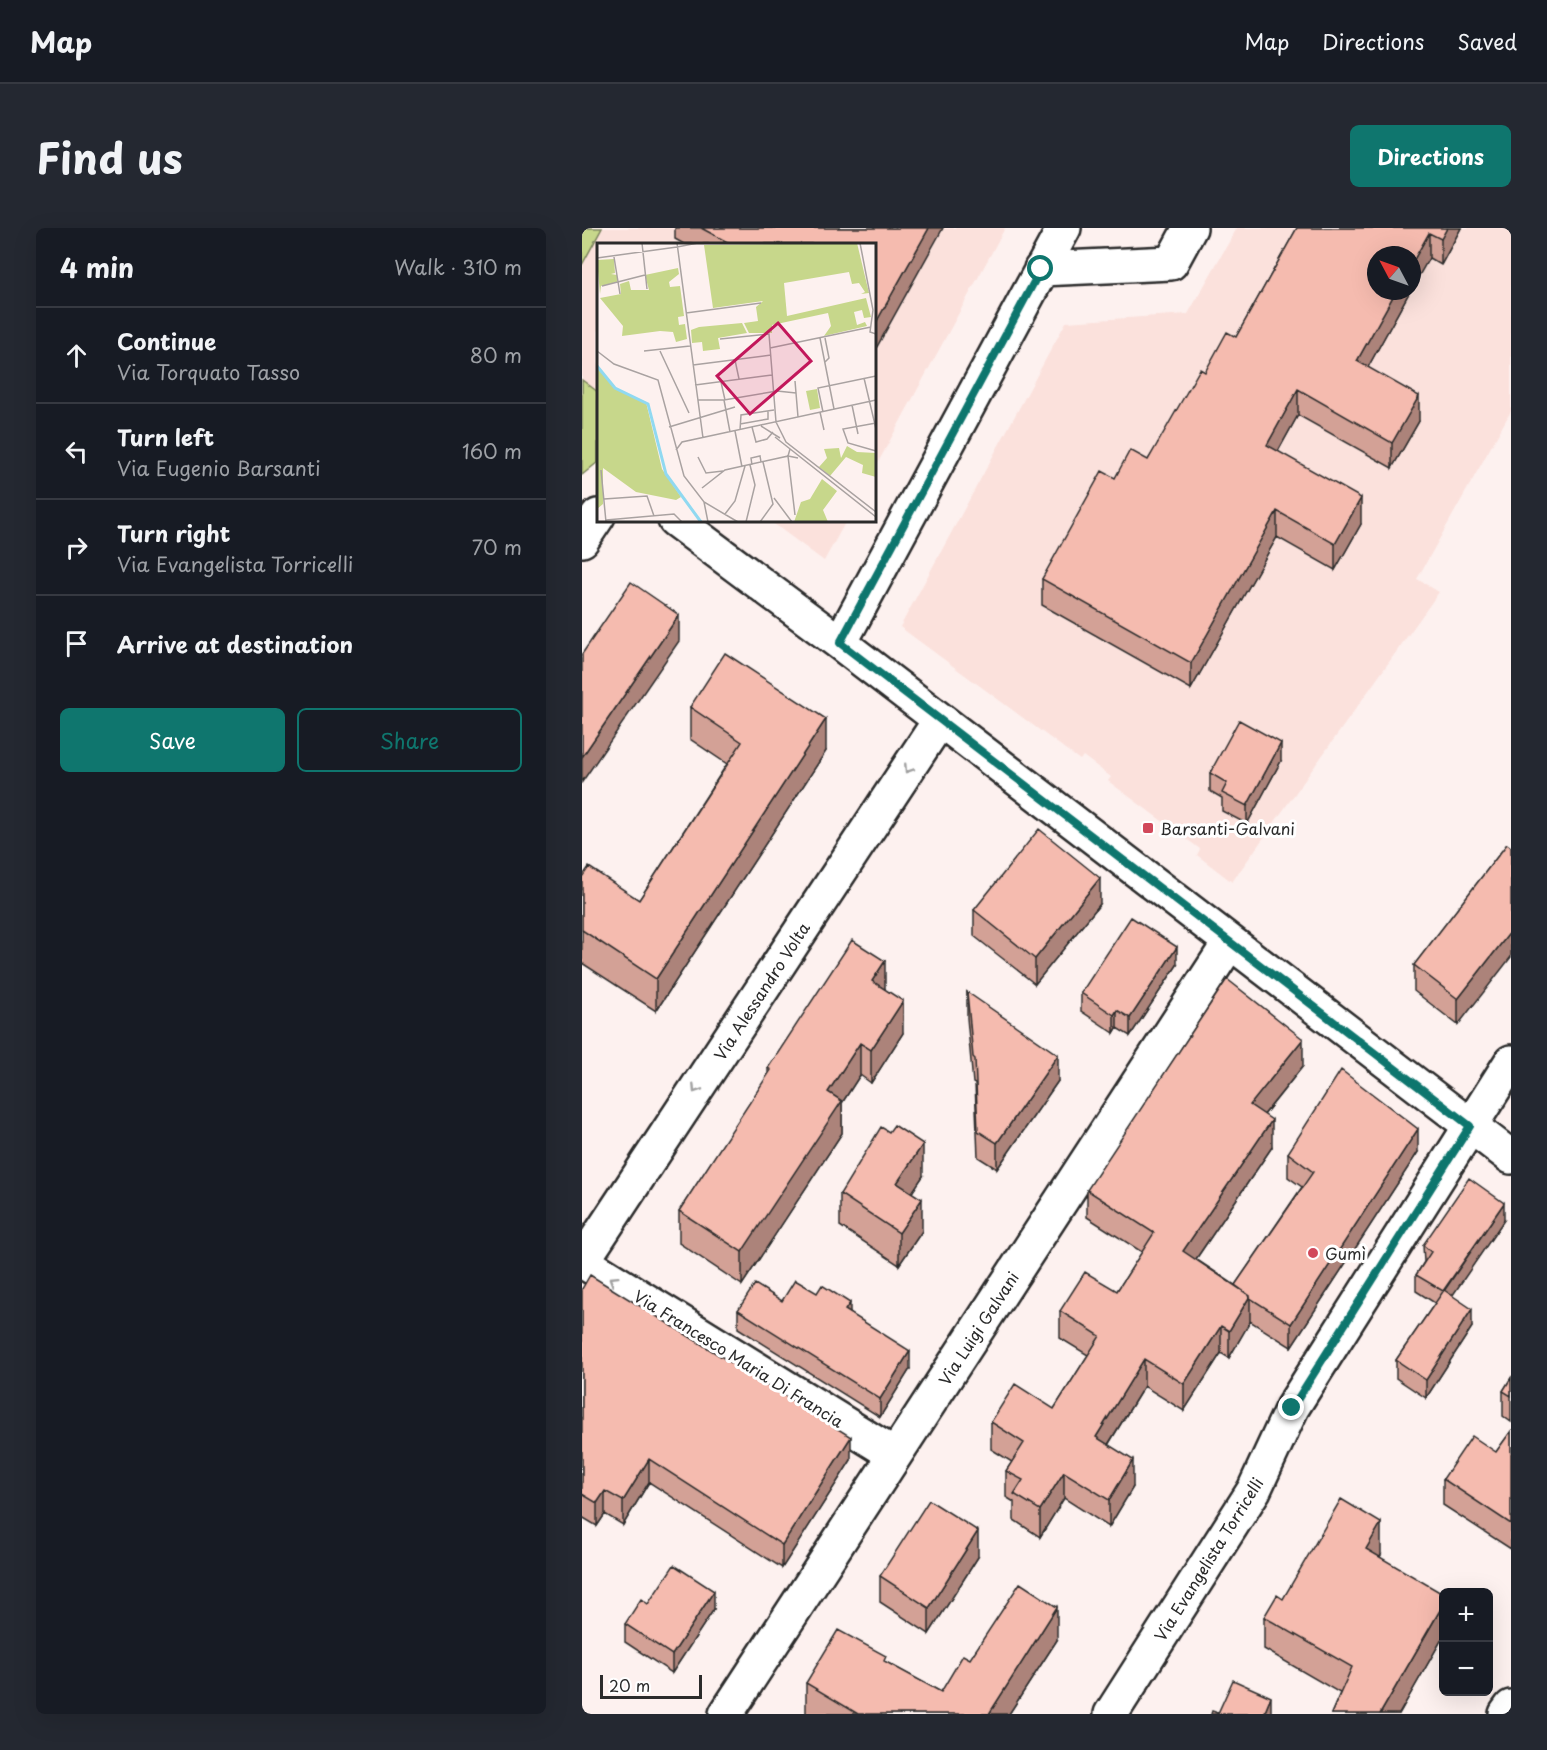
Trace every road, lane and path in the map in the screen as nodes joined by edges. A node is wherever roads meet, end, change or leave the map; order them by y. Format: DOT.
graph roads {
  1 [pos="1064,228"];
  2 [pos="1190,228"];
  3 [pos="1041,269"];
  4 [pos="597,518"];
  5 [pos="678,522"];
  6 [pos="582,540"];
  7 [pos="840,643"];
  8 [pos="940,720"];
  9 [pos="1230,942"];
  10 [pos="1511,1062"];
  11 [pos="1470,1126"];
  12 [pos="1511,1157"];
  13 [pos="582,1262"];
  14 [pos="895,1455"];
  15 [pos="1511,1707"];
  16 [pos="726,1714"];
  17 [pos="1111,1714"];
  18 [pos="1506,1714"];
  1 -- 3 [label="street"];
  2 -- 3 [label="street"];
  3 -- 7 [label="street"];
  4 -- 6 [label="street"];
  5 -- 7 [label="street"];
  7 -- 8 [label="street"];
  8 -- 9 [label="street"];
  8 -- 13 [label="street, Via Alessandro Volta, one-way"];
  9 -- 11 [label="street"];
  9 -- 14 [label="street, Via Luigi Galvani"];
  10 -- 11 [label="street, Via Evangelista Torricelli"];
  11 -- 12 [label="street"];
  11 -- 17 [label="street, Via Evangelista Torricelli"];
  14 -- 13 [label="street, Via Francesco Maria Di Francia, one-way"];
  14 -- 16 [label="street, Via Luigi Galvani"];
  15 -- 18 [label="street"];
}
